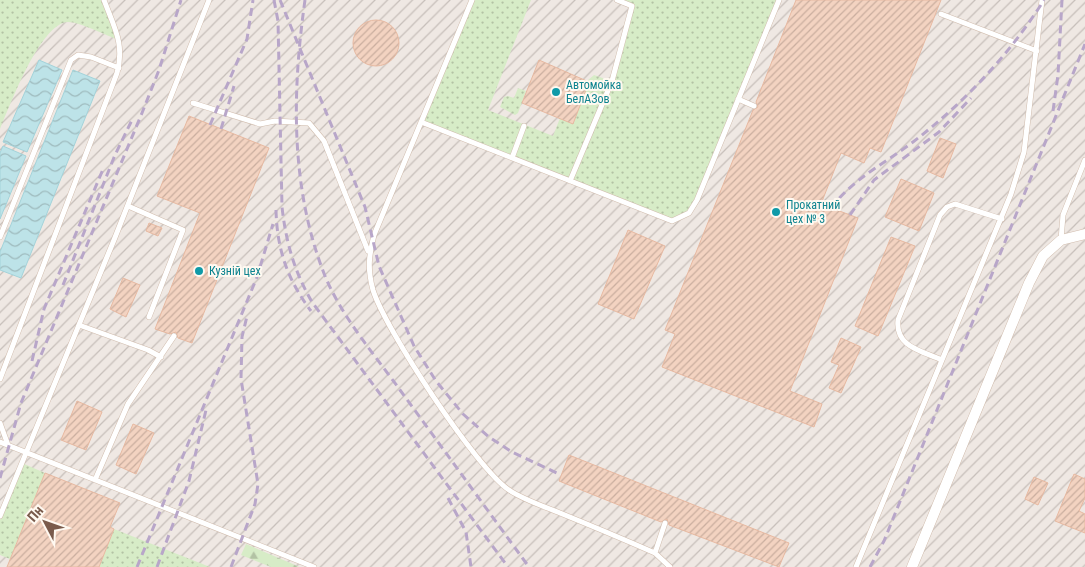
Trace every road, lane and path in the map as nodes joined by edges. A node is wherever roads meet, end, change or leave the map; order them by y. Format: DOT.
graph roads {
  1 [pos="104,0"];
  2 [pos="208,0"];
  3 [pos="472,0"];
  4 [pos="616,0"];
  5 [pos="779,0"];
  6 [pos="1042,0"];
  7 [pos="941,14"];
  8 [pos="1037,51"];
  9 [pos="119,68"];
  10 [pos="738,99"];
  11 [pos="194,103"];
  12 [pos="754,106"];
  13 [pos="421,122"];
  14 [pos="524,126"];
  15 [pos="512,158"];
  16 [pos="1085,160"];
  17 [pos="570,181"];
  18 [pos="128,206"];
  19 [pos="1002,219"];
  20 [pos="1085,234"];
  21 [pos="0,237"];
  22 [pos="1061,240"];
  23 [pos="368,251"];
  24 [pos="148,317"];
  25 [pos="79,325"];
  26 [pos="174,336"];
  27 [pos="161,357"];
  28 [pos="942,360"];
  29 [pos="0,379"];
  30 [pos="0,423"];
  31 [pos="0,442"];
  32 [pos="8,445"];
  33 [pos="26,453"];
  34 [pos="95,480"];
  35 [pos="0,516"];
  36 [pos="665,523"];
  37 [pos="655,552"];
  38 [pos="671,566"];
  39 [pos="314,567"];
  40 [pos="856,567"];
  41 [pos="912,567"];
  1 -- 9 [label="lane"];
  2 -- 18 [label="lane"];
  3 -- 13 [label="lane"];
  4 -- 17 [label="lane"];
  5 -- 10 [label="lane"];
  6 -- 8 [label="lane"];
  7 -- 8 [label="lane"];
  8 -- 19 [label="lane"];
  9 -- 21 [label="lane"];
  9 -- 29 [label="lane"];
  10 -- 12 [label="lane"];
  10 -- 17 [label="lane"];
  11 -- 23 [label="lane"];
  13 -- 15 [label="lane"];
  13 -- 23 [label="lane"];
  14 -- 15 [label="lane"];
  15 -- 17 [label="lane"];
  16 -- 22 [label="lane"];
  18 -- 24 [label="lane"];
  18 -- 25 [label="lane"];
  19 -- 28 [label="lane"];
  19 -- 28 [label="lane"];
  20 -- 22 [label="street"];
  22 -- 41 [label="street"];
  23 -- 37 [label="lane"];
  25 -- 27 [label="lane"];
  25 -- 33 [label="lane"];
  26 -- 27 [label="lane"];
  27 -- 34 [label="lane"];
  28 -- 40 [label="lane"];
  30 -- 32 [label="lane"];
  31 -- 32 [label="lane"];
  32 -- 33 [label="lane"];
  33 -- 34 [label="lane"];
  33 -- 35 [label="lane"];
  34 -- 39 [label="lane"];
  36 -- 37 [label="lane"];
  37 -- 38 [label="lane"];
}
